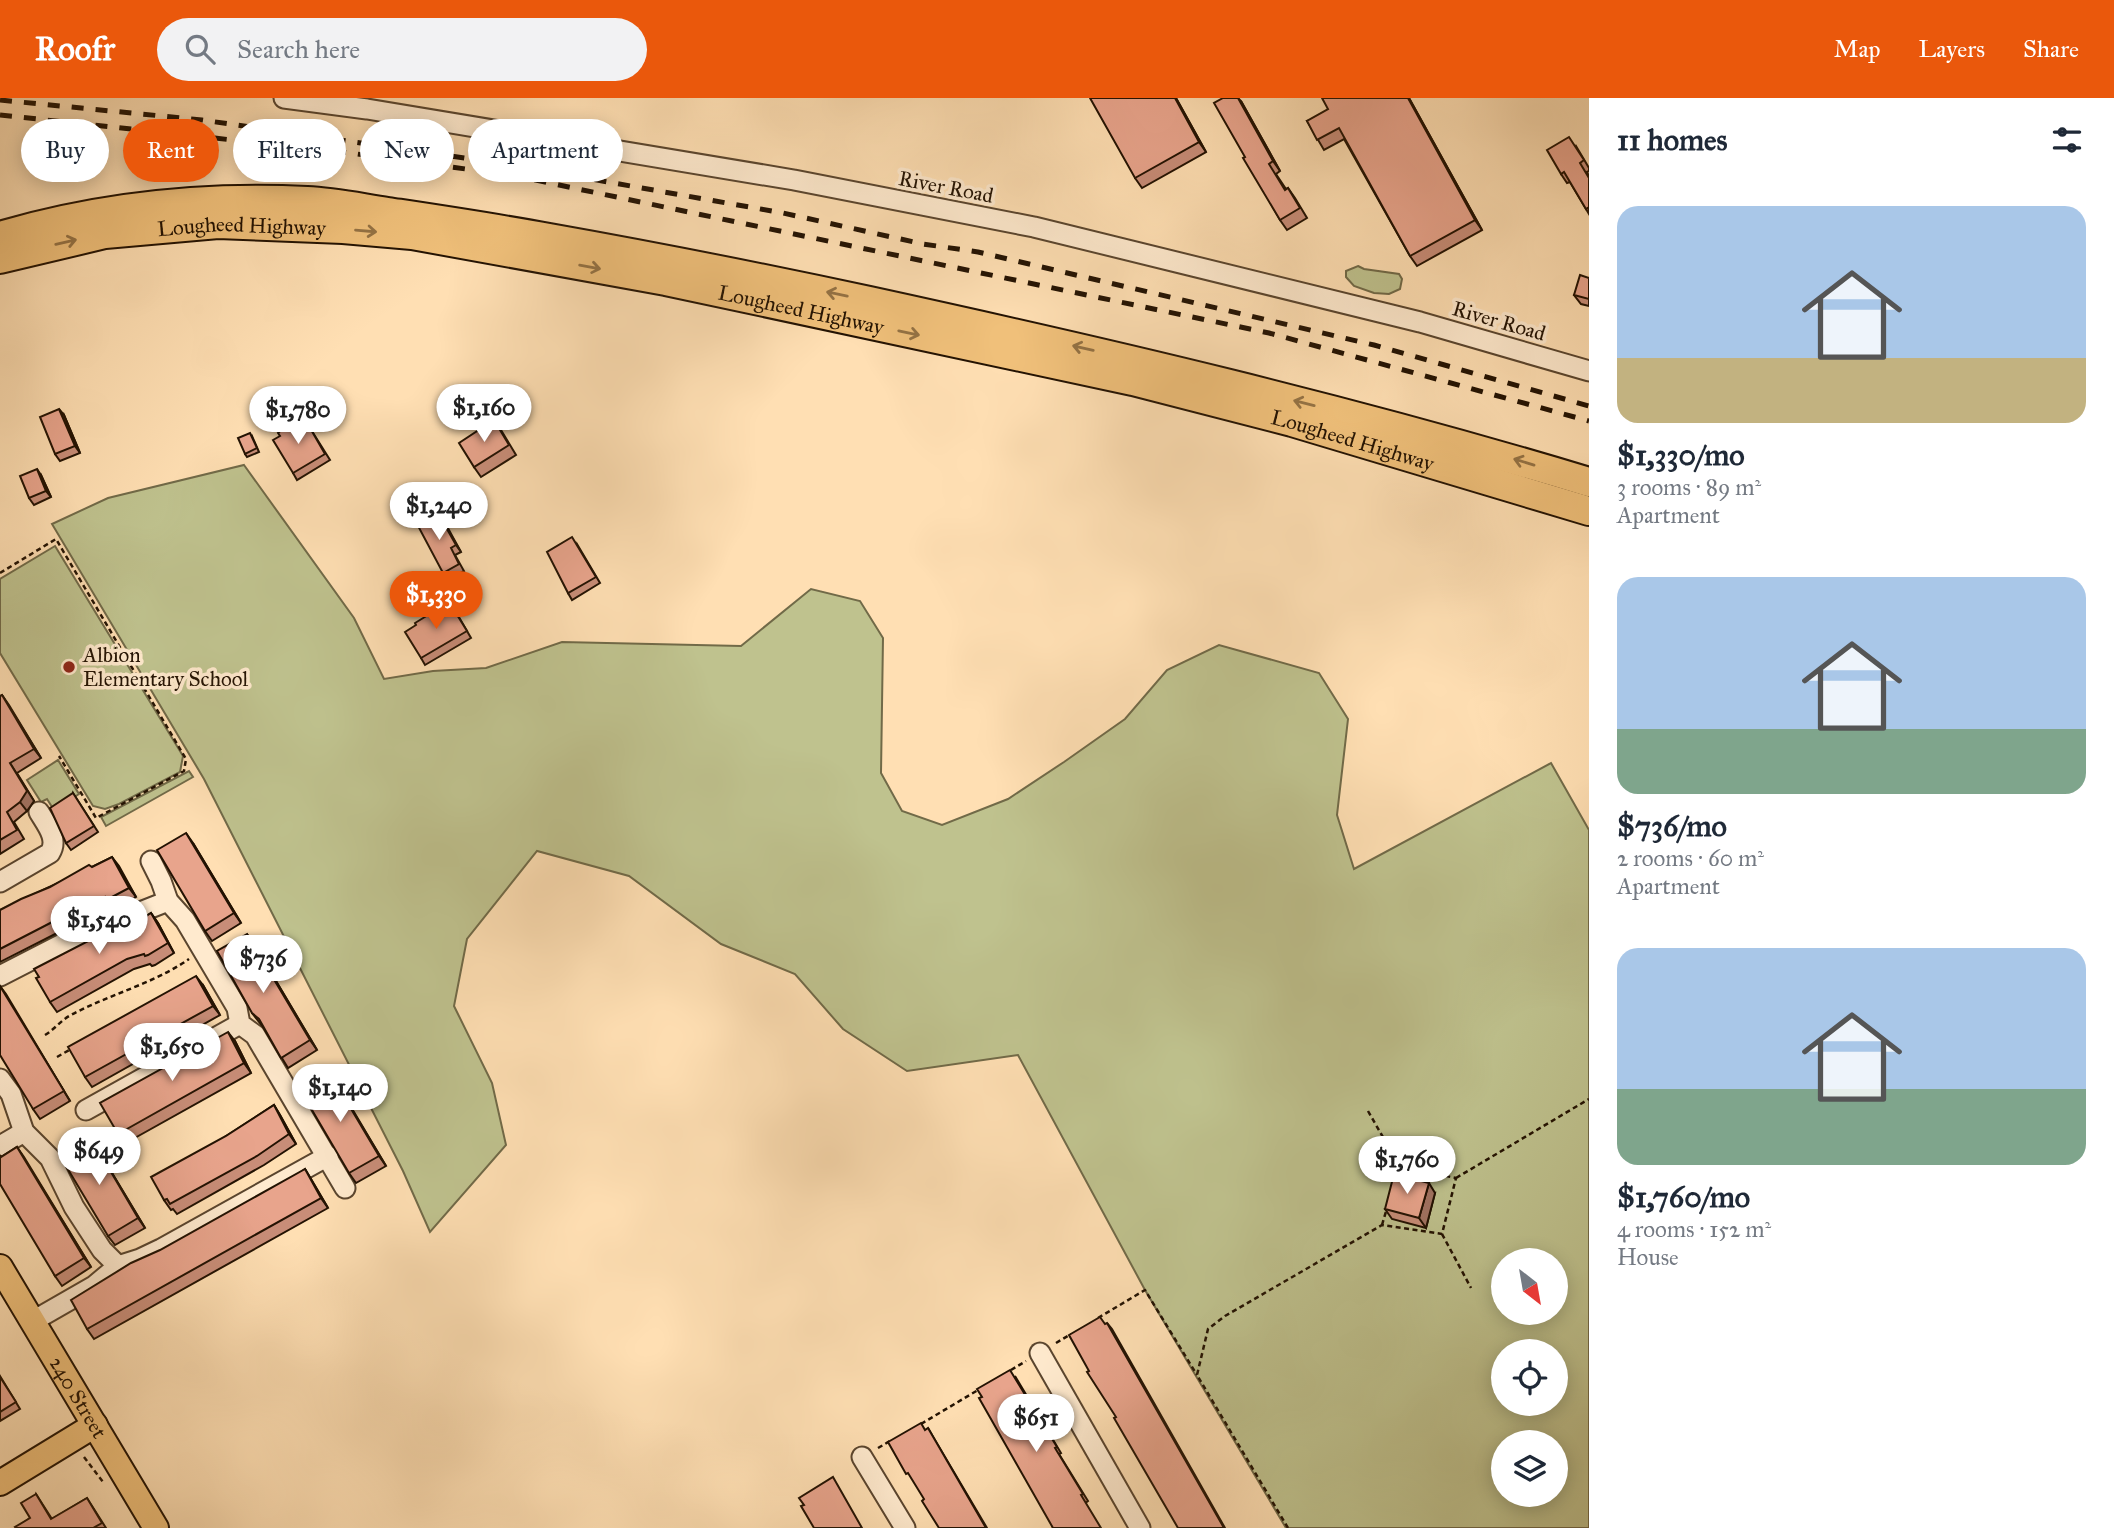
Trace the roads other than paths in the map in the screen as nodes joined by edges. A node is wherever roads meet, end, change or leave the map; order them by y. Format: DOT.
graph roads {
  1 [pos="284,98"];
  2 [pos="0,236"];
  3 [pos="0,258"];
  4 [pos="1589,371"];
  5 [pos="1589,482"];
  6 [pos="1589,510"];
  7 [pos="39,812"];
  8 [pos="150,861"];
  9 [pos="0,882"];
  10 [pos="168,901"];
  11 [pos="0,976"];
  12 [pos="240,1024"];
  13 [pos="0,1079"];
  14 [pos="86,1110"];
  15 [pos="24,1132"];
  16 [pos="0,1146"];
  17 [pos="328,1156"];
  18 [pos="345,1188"];
  19 [pos="118,1266"];
  20 [pos="0,1267"];
  21 [pos="33,1321"];
  22 [pos="1040,1353"];
  23 [pos="95,1425"];
  24 [pos="862,1457"];
  25 [pos="0,1483"];
  26 [pos="156,1528"];
  27 [pos="905,1528"];
  28 [pos="1140,1528"];
  1 -- 4 [label="street, River Road"];
  5 -- 2 [label="highway, Lougheed Highway, one-way"];
  3 -- 6 [label="highway, Lougheed Highway, one-way"];
  7 -- 9 [label="street"];
  8 -- 10 [label="street"];
  10 -- 11 [label="street"];
  10 -- 12 [label="street"];
  12 -- 14 [label="street"];
  12 -- 17 [label="street"];
  13 -- 15 [label="street"];
  15 -- 16 [label="street"];
  15 -- 19 [label="street"];
  17 -- 18 [label="street"];
  17 -- 19 [label="street"];
  19 -- 21 [label="street"];
  20 -- 21 [label="main road, 240 Street"];
  21 -- 23 [label="main road, 240 Street"];
  22 -- 28 [label="street"];
  23 -- 25 [label="main road"];
  23 -- 26 [label="main road, 240 Street"];
  24 -- 27 [label="street"];
}
